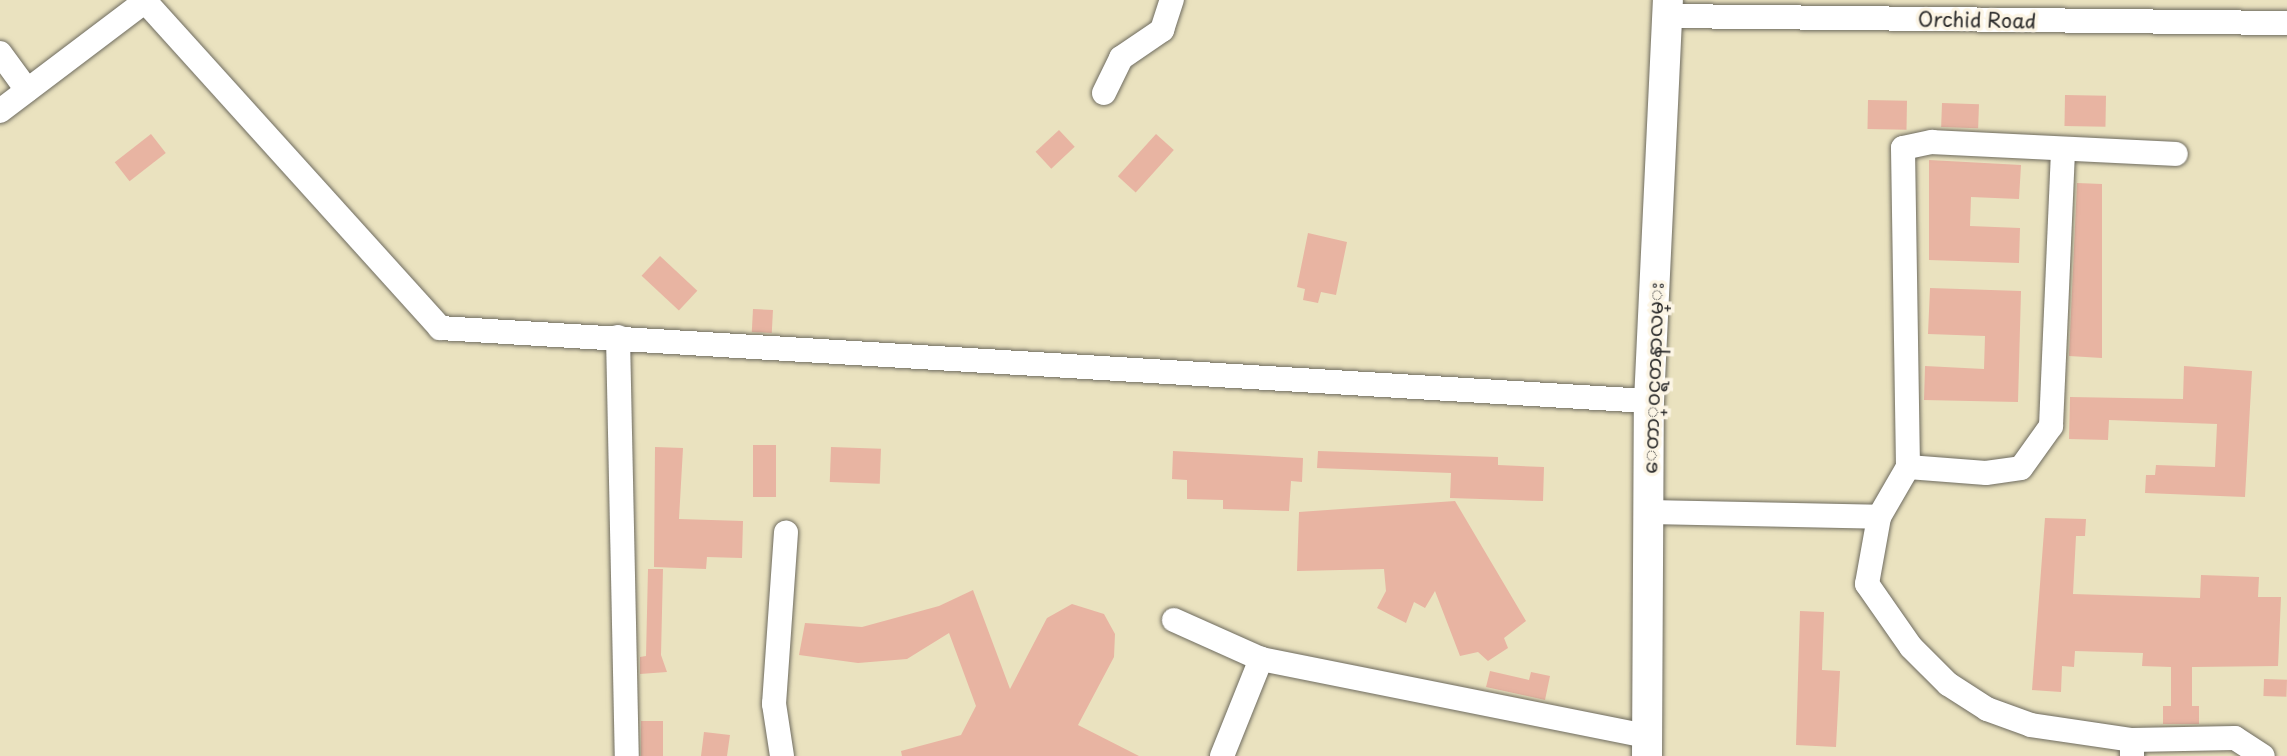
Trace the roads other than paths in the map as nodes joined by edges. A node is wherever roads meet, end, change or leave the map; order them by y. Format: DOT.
graph roads {
  1 [pos="146,0"];
  2 [pos="1172,0"];
  3 [pos="1668,8"];
  4 [pos="1937,10"];
  5 [pos="2287,23"];
  6 [pos="0,53"];
  7 [pos="27,90"];
  8 [pos="1104,93"];
  9 [pos="0,111"];
  10 [pos="2063,150"];
  11 [pos="2176,154"];
  12 [pos="618,337"];
  13 [pos="1649,401"];
  14 [pos="1908,467"];
  15 [pos="1649,512"];
  16 [pos="1879,517"];
  17 [pos="786,532"];
  18 [pos="1174,620"];
  19 [pos="1261,659"];
  20 [pos="1647,746"];
  21 [pos="2132,748"];
  22 [pos="627,756"];
  23 [pos="782,756"];
  24 [pos="1222,756"];
  25 [pos="2263,756"];
  1 -- 7 [label="street"];
  1 -- 12 [label="street"];
  2 -- 8 [label="street"];
  3 -- 4 [label="street, Orchid Road"];
  3 -- 13 [label="main road, ေတာ္၀င္ရတနာလမ္း"];
  4 -- 5 [label="street, Orchid Road"];
  6 -- 7 [label="street"];
  7 -- 9 [label="street"];
  10 -- 11 [label="street"];
  10 -- 14 [label="street"];
  10 -- 14 [label="street"];
  12 -- 13 [label="street"];
  12 -- 22 [label="street"];
  13 -- 15 [label="main road, ေတာ္၀င္ရတနာလမ္း"];
  14 -- 16 [label="street"];
  15 -- 16 [label="street"];
  15 -- 20 [label="main road, ေတာ္၀င္ရတနာလမ္း"];
  16 -- 21 [label="street"];
  17 -- 23 [label="street"];
  18 -- 19 [label="street"];
  19 -- 20 [label="street"];
  19 -- 24 [label="street"];
  21 -- 25 [label="street"];
}
